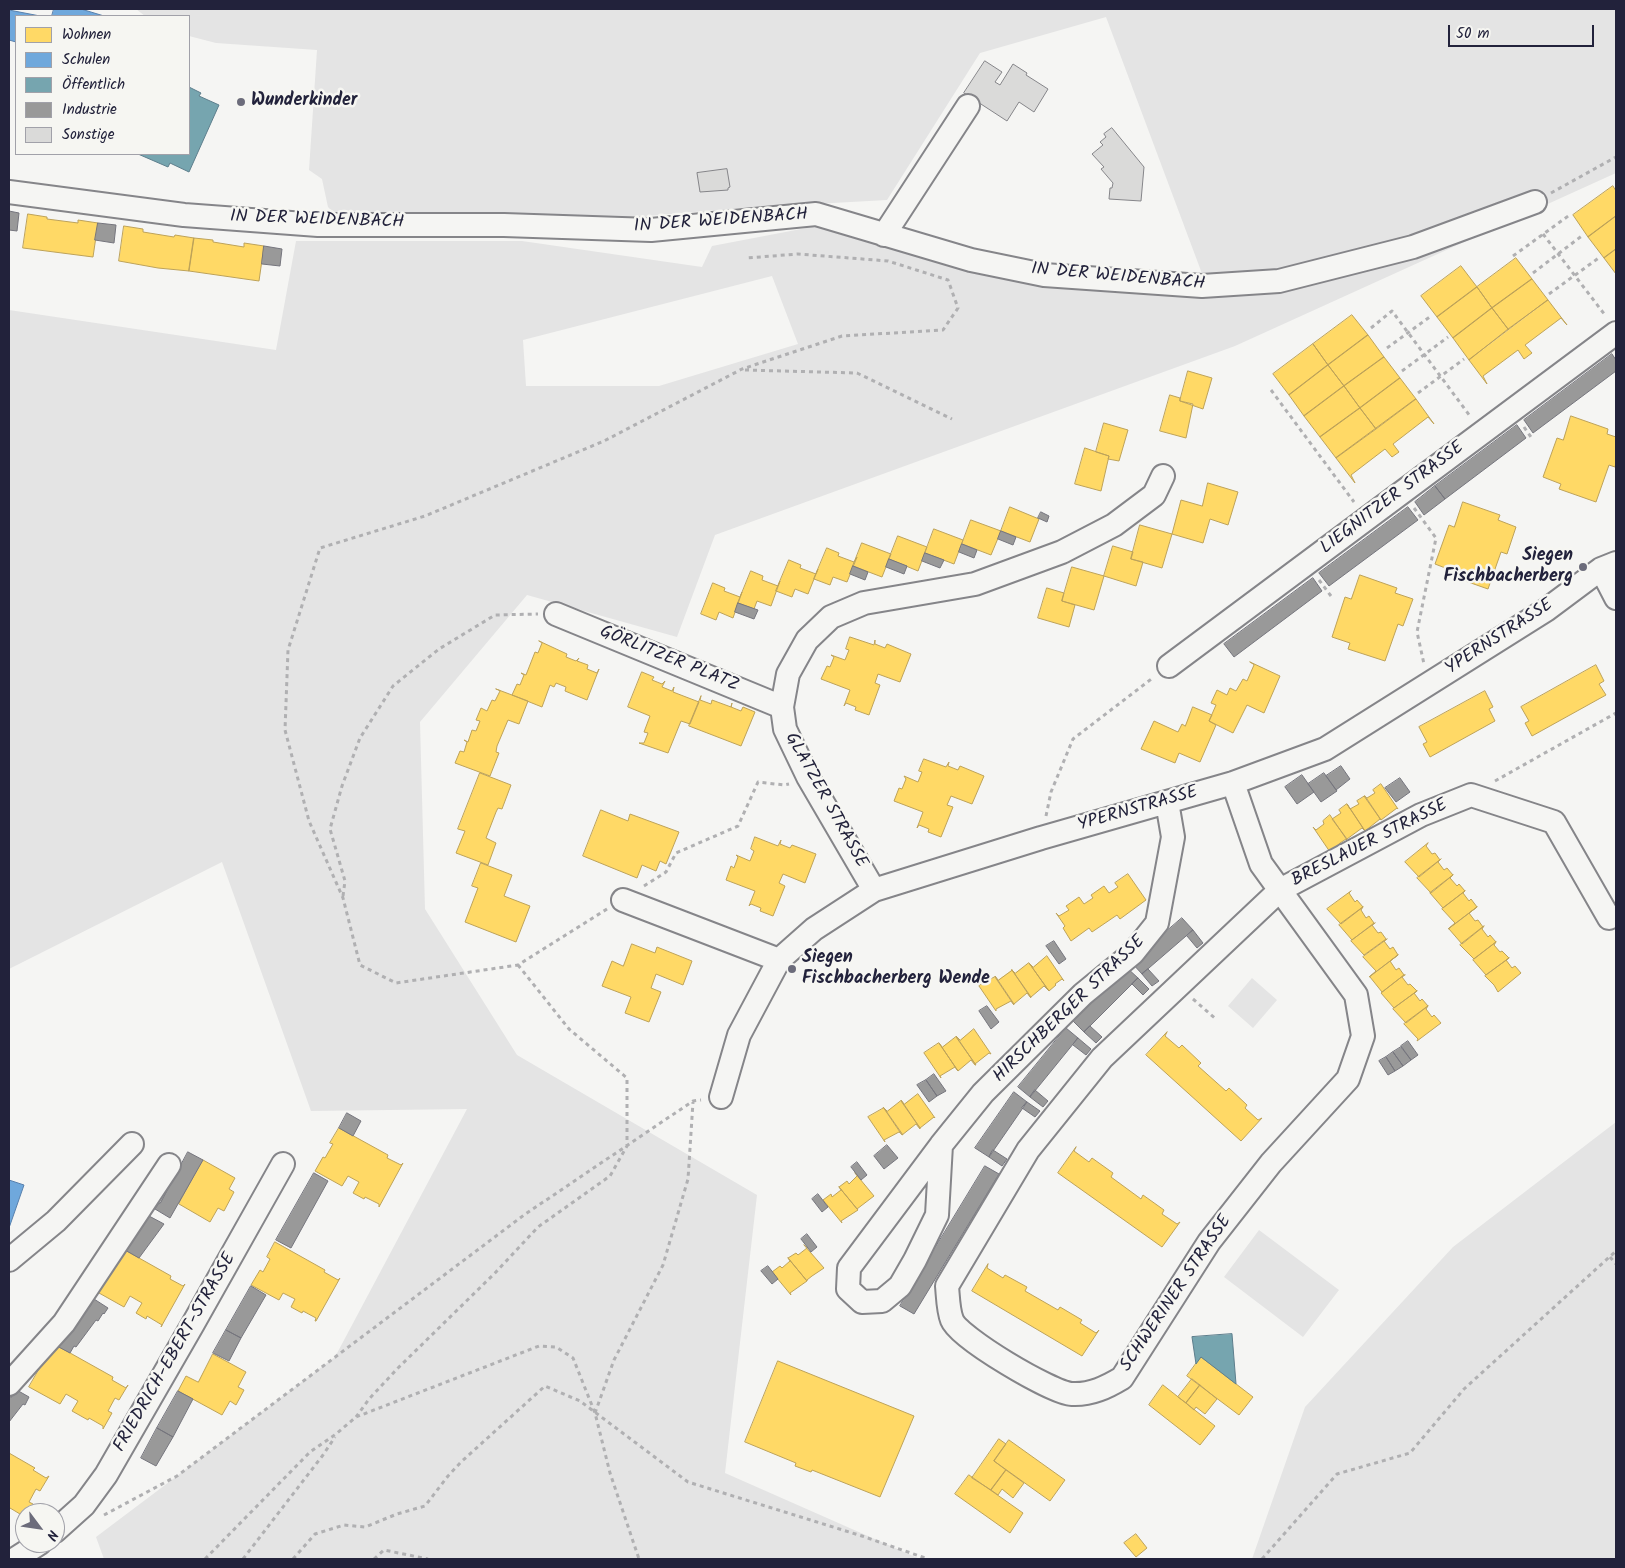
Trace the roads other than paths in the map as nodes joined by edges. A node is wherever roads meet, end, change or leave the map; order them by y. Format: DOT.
graph roads {
  1 [pos="968,106"];
  2 [pos="9,192"];
  3 [pos="1535,202"];
  4 [pos="884,234"];
  5 [pos="1613,327"];
  6 [pos="1163,476"];
  7 [pos="1609,566"];
  8 [pos="1616,598"];
  9 [pos="556,614"];
  10 [pos="1169,666"];
  11 [pos="782,707"];
  12 [pos="1233,783"];
  13 [pos="1167,802"];
  14 [pos="874,890"];
  15 [pos="1280,890"];
  16 [pos="623,900"];
  17 [pos="1609,918"];
  18 [pos="779,960"];
  19 [pos="721,1097"];
  20 [pos="132,1144"];
  21 [pos="941,1145"];
  22 [pos="283,1164"];
  23 [pos="169,1165"];
  24 [pos="9,1260"];
  25 [pos="9,1384"];
  26 [pos="65,1522"];
  1 -- 4 [label="street"];
  2 -- 4 [label="street, IN DER WEIDENBACH"];
  3 -- 4 [label="street, IN DER WEIDENBACH"];
  5 -- 10 [label="street, LIEGNITZER STRASSE"];
  6 -- 11 [label="street, GLATZER STRASSE"];
  7 -- 8 [label="street"];
  7 -- 12 [label="street, YPERNSTRASSE"];
  9 -- 11 [label="street, GÖRLITZER PLATZ"];
  11 -- 14 [label="street, GLATZER STRASSE"];
  12 -- 13 [label="street, YPERNSTRASSE"];
  12 -- 15 [label="street, SCHWERINER STRASSE"];
  13 -- 14 [label="street, YPERNSTRASSE"];
  13 -- 21 [label="street, HIRSCHBERGER STRASSE"];
  14 -- 18 [label="street, YPERNSTRASSE"];
  15 -- 15 [label="street, SCHWERINER STRASSE"];
  15 -- 17 [label="street, BRESLAUER STRASSE"];
  16 -- 18 [label="street"];
  18 -- 19 [label="street, YPERNSTRASSE"];
  20 -- 24 [label="street"];
  21 -- 21 [label="street, HIRSCHBERGER STRASSE"];
  22 -- 26 [label="street, FRIEDRICH-EBERT-STRASSE"];
  23 -- 25 [label="street"];
}
